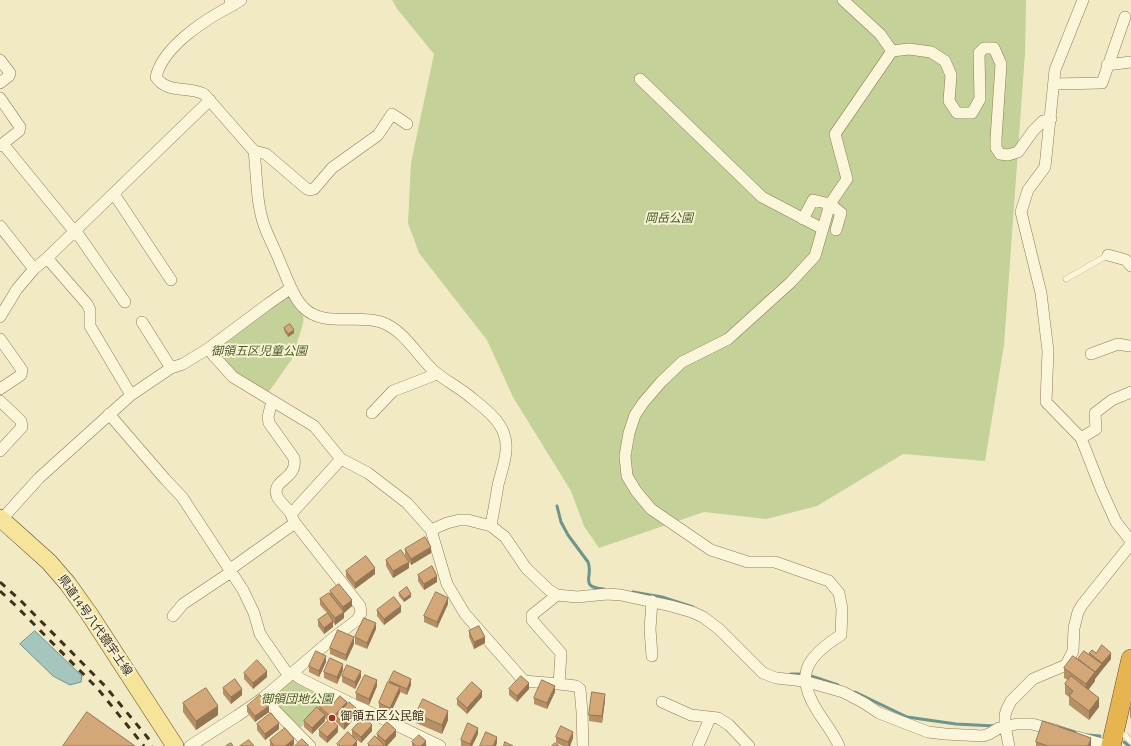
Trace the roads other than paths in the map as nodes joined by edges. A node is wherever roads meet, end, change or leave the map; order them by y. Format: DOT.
graph roads {
  1 [pos="843,0"];
  2 [pos="1083,0"];
  3 [pos="234,2"];
  4 [pos="1125,17"];
  5 [pos="892,51"];
  6 [pos="0,60"];
  7 [pos="1131,62"];
  8 [pos="1107,65"];
  9 [pos="640,79"];
  10 [pos="0,83"];
  11 [pos="1054,84"];
  12 [pos="0,98"];
  13 [pos="210,100"];
  14 [pos="1051,119"];
  15 [pos="407,124"];
  16 [pos="2,145"];
  17 [pos="254,151"];
  18 [pos="114,194"];
  19 [pos="830,204"];
  20 [pos="803,219"];
  21 [pos="0,226"];
  22 [pos="823,229"];
  23 [pos="74,230"];
  24 [pos="836,230"];
  25 [pos="1108,255"];
  26 [pos="47,258"];
  27 [pos="1131,266"];
  28 [pos="34,269"];
  29 [pos="1066,279"];
  30 [pos="171,280"];
  31 [pos="291,288"];
  32 [pos="125,302"];
  33 [pos="0,318"];
  34 [pos="142,322"];
  35 [pos="0,339"];
  36 [pos="1131,346"];
  37 [pos="209,348"];
  38 [pos="1091,354"];
  39 [pos="171,368"];
  40 [pos="437,374"];
  41 [pos="0,389"];
  42 [pos="1131,392"];
  43 [pos="131,395"];
  44 [pos="0,401"];
  45 [pos="272,401"];
  46 [pos="372,413"];
  47 [pos="109,414"];
  48 [pos="1081,438"];
  49 [pos="0,451"];
  50 [pos="341,459"];
  51 [pos="1,518"];
  52 [pos="293,518"];
  53 [pos="491,526"];
  54 [pos="430,530"];
  55 [pos="1131,541"];
  56 [pos="1131,544"];
  57 [pos="230,571"];
  58 [pos="557,595"];
  59 [pos="652,601"];
  60 [pos="173,616"];
  61 [pos="652,656"];
  62 [pos="1131,659"];
  63 [pos="291,674"];
  64 [pos="804,681"];
  65 [pos="559,684"];
  66 [pos="263,698"];
  67 [pos="662,702"];
  68 [pos="710,718"];
  69 [pos="1005,726"];
  70 [pos="418,736"];
  71 [pos="1112,740"];
  72 [pos="1131,742"];
  73 [pos="175,746"];
  74 [pos="190,746"];
  75 [pos="310,746"];
  76 [pos="410,746"];
  77 [pos="440,746"];
  78 [pos="583,746"];
  79 [pos="698,746"];
  80 [pos="749,746"];
  81 [pos="839,746"];
  82 [pos="1009,746"];
  1 -- 5 [label="street"];
  2 -- 11 [label="street"];
  3 -- 13 [label="street"];
  4 -- 8 [label="street"];
  5 -- 14 [label="street"];
  5 -- 19 [label="street"];
  6 -- 10 [label="street"];
  7 -- 8 [label="street"];
  8 -- 11 [label="street"];
  9 -- 20 [label="street"];
  11 -- 14 [label="street"];
  12 -- 16 [label="street"];
  13 -- 17 [label="street"];
  13 -- 18 [label="street"];
  14 -- 48 [label="street"];
  15 -- 17 [label="street"];
  16 -- 23 [label="street"];
  17 -- 31 [label="street"];
  18 -- 23 [label="street"];
  18 -- 30 [label="street"];
  19 -- 20 [label="street"];
  19 -- 22 [label="street"];
  19 -- 24 [label="street"];
  20 -- 22 [label="street"];
  21 -- 28 [label="street"];
  22 -- 64 [label="street"];
  23 -- 26 [label="street"];
  23 -- 32 [label="street"];
  25 -- 27 [label="street"];
  25 -- 29 [label="lane"];
  26 -- 28 [label="street"];
  26 -- 43 [label="street"];
  28 -- 33 [label="street"];
  31 -- 37 [label="street"];
  31 -- 40 [label="street"];
  34 -- 39 [label="street"];
  35 -- 41 [label="street"];
  36 -- 38 [label="street"];
  37 -- 39 [label="street"];
  37 -- 45 [label="street"];
  39 -- 43 [label="street"];
  40 -- 46 [label="street"];
  40 -- 53 [label="street"];
  42 -- 48 [label="street"];
  43 -- 47 [label="street"];
  44 -- 49 [label="street"];
  45 -- 50 [label="street"];
  45 -- 52 [label="street"];
  47 -- 51 [label="street"];
  47 -- 57 [label="street"];
  48 -- 55 [label="street"];
  50 -- 52 [label="street"];
  50 -- 54 [label="street"];
  51 -- 73 [label="main road, 県道14号八代鏡宇土線"];
  52 -- 57 [label="street"];
  52 -- 63 [label="street"];
  53 -- 54 [label="street"];
  53 -- 58 [label="street"];
  54 -- 65 [label="street"];
  56 -- 69 [label="street"];
  57 -- 60 [label="street"];
  57 -- 63 [label="street"];
  58 -- 59 [label="street"];
  58 -- 65 [label="street"];
  59 -- 61 [label="street"];
  59 -- 64 [label="street"];
  62 -- 71 [label="highway"];
  63 -- 66 [label="street"];
  63 -- 70 [label="street"];
  64 -- 69 [label="street"];
  64 -- 81 [label="street"];
  65 -- 78 [label="street"];
  66 -- 74 [label="street"];
  66 -- 75 [label="street"];
  67 -- 68 [label="street"];
  68 -- 79 [label="street"];
  68 -- 80 [label="street"];
  69 -- 71 [label="street"];
  69 -- 82 [label="street"];
  70 -- 76 [label="street"];
  70 -- 77 [label="street"];
  71 -- 72 [label="lane"];
}
